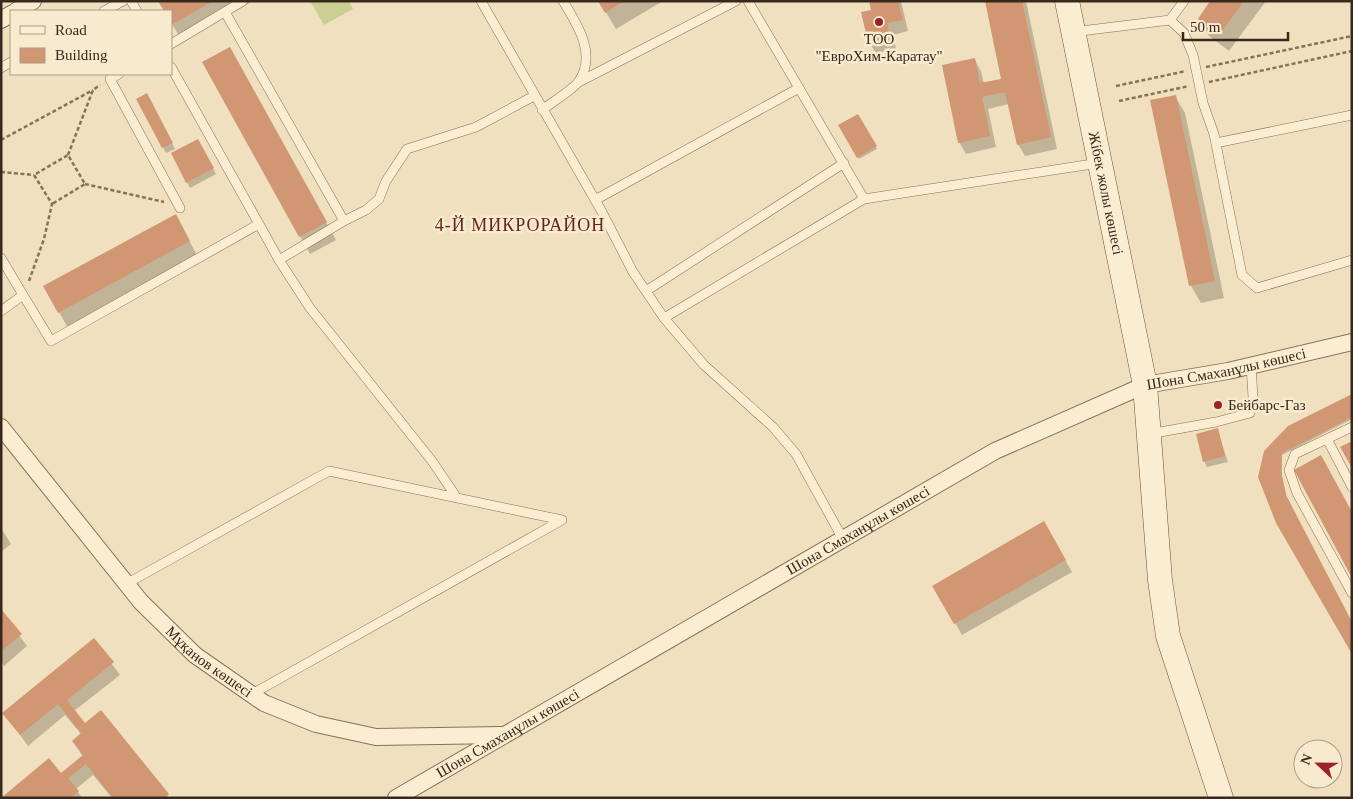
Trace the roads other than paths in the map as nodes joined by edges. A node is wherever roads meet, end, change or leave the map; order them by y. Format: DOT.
graph roads {
  1 [pos="33,1"];
  2 [pos="122,1"];
  3 [pos="243,1"];
  4 [pos="481,1"];
  5 [pos="563,1"];
  6 [pos="736,1"];
  7 [pos="748,1"];
  8 [pos="1067,1"];
  9 [pos="1182,2"];
  10 [pos="18,10"];
  11 [pos="106,10"];
  12 [pos="226,12"];
  13 [pos="1170,20"];
  14 [pos="1073,32"];
  15 [pos="172,43"];
  16 [pos="172,69"];
  17 [pos="116,75"];
  18 [pos="579,82"];
  19 [pos="799,88"];
  20 [pos="534,96"];
  21 [pos="542,110"];
  22 [pos="1352,115"];
  23 [pos="1216,143"];
  24 [pos="844,163"];
  25 [pos="1099,163"];
  26 [pos="864,199"];
  27 [pos="595,200"];
  28 [pos="180,208"];
  29 [pos="344,222"];
  30 [pos="259,224"];
  31 [pos="1,258"];
  32 [pos="279,260"];
  33 [pos="1352,260"];
  34 [pos="646,290"];
  35 [pos="23,296"];
  36 [pos="1,311"];
  37 [pos="664,318"];
  38 [pos="1352,342"];
  39 [pos="1251,366"];
  40 [pos="1145,385"];
  41 [pos="1,427"];
  42 [pos="1352,427"];
  43 [pos="1149,434"];
  44 [pos="1327,439"];
  45 [pos="1352,487"];
  46 [pos="457,498"];
  47 [pos="843,539"];
  48 [pos="126,584"];
  49 [pos="1352,593"];
  50 [pos="252,694"];
  51 [pos="504,735"];
  52 [pos="396,798"];
  53 [pos="1221,798"];
  1 -- 10 [label="street"];
  2 -- 11 [label="lane"];
  3 -- 12 [label="lane"];
  4 -- 20 [label="lane"];
  5 -- 18 [label="lane"];
  6 -- 18 [label="lane"];
  7 -- 19 [label="lane"];
  8 -- 14 [label="main road, Жібек жолы көшесі"];
  9 -- 13 [label="lane"];
  12 -- 15 [label="lane"];
  12 -- 29 [label="lane"];
  13 -- 14 [label="lane"];
  13 -- 23 [label="lane"];
  14 -- 25 [label="main road, Жібек жолы көшесі"];
  16 -- 30 [label="lane"];
  17 -- 28 [label="lane"];
  18 -- 21 [label="lane"];
  19 -- 24 [label="lane"];
  19 -- 27 [label="lane"];
  20 -- 21 [label="lane"];
  20 -- 29 [label="lane"];
  21 -- 27 [label="lane"];
  22 -- 23 [label="lane"];
  23 -- 33 [label="lane"];
  24 -- 26 [label="lane"];
  24 -- 34 [label="lane"];
  25 -- 26 [label="lane"];
  25 -- 40 [label="main road, Жібек жолы көшесі"];
  26 -- 37 [label="lane"];
  27 -- 34 [label="lane"];
  29 -- 32 [label="lane"];
  30 -- 32 [label="lane"];
  30 -- 35 [label="lane"];
  31 -- 35 [label="lane"];
  32 -- 46 [label="lane"];
  34 -- 37 [label="lane"];
  35 -- 36 [label="lane"];
  37 -- 47 [label="lane"];
  38 -- 39 [label="street, Шона Смаханұлы көшесі"];
  39 -- 40 [label="street, Шона Смаханұлы көшесі"];
  39 -- 43 [label="lane"];
  40 -- 43 [label="main road, Жібек жолы көшесі"];
  40 -- 47 [label="street, Шона Смаханұлы көшесі"];
  41 -- 48 [label="street, Мұқанов көшесі"];
  42 -- 44 [label="lane"];
  43 -- 53 [label="main road, Жібек жолы көшесі"];
  44 -- 45 [label="lane"];
  44 -- 49 [label="lane"];
  46 -- 48 [label="lane"];
  46 -- 50 [label="lane"];
  47 -- 51 [label="street, Шона Смаханұлы көшесі"];
  48 -- 50 [label="street, Мұқанов көшесі"];
  50 -- 51 [label="street, Мұқанов көшесі"];
  51 -- 52 [label="street, Шона Смаханұлы көшесі"];
}
